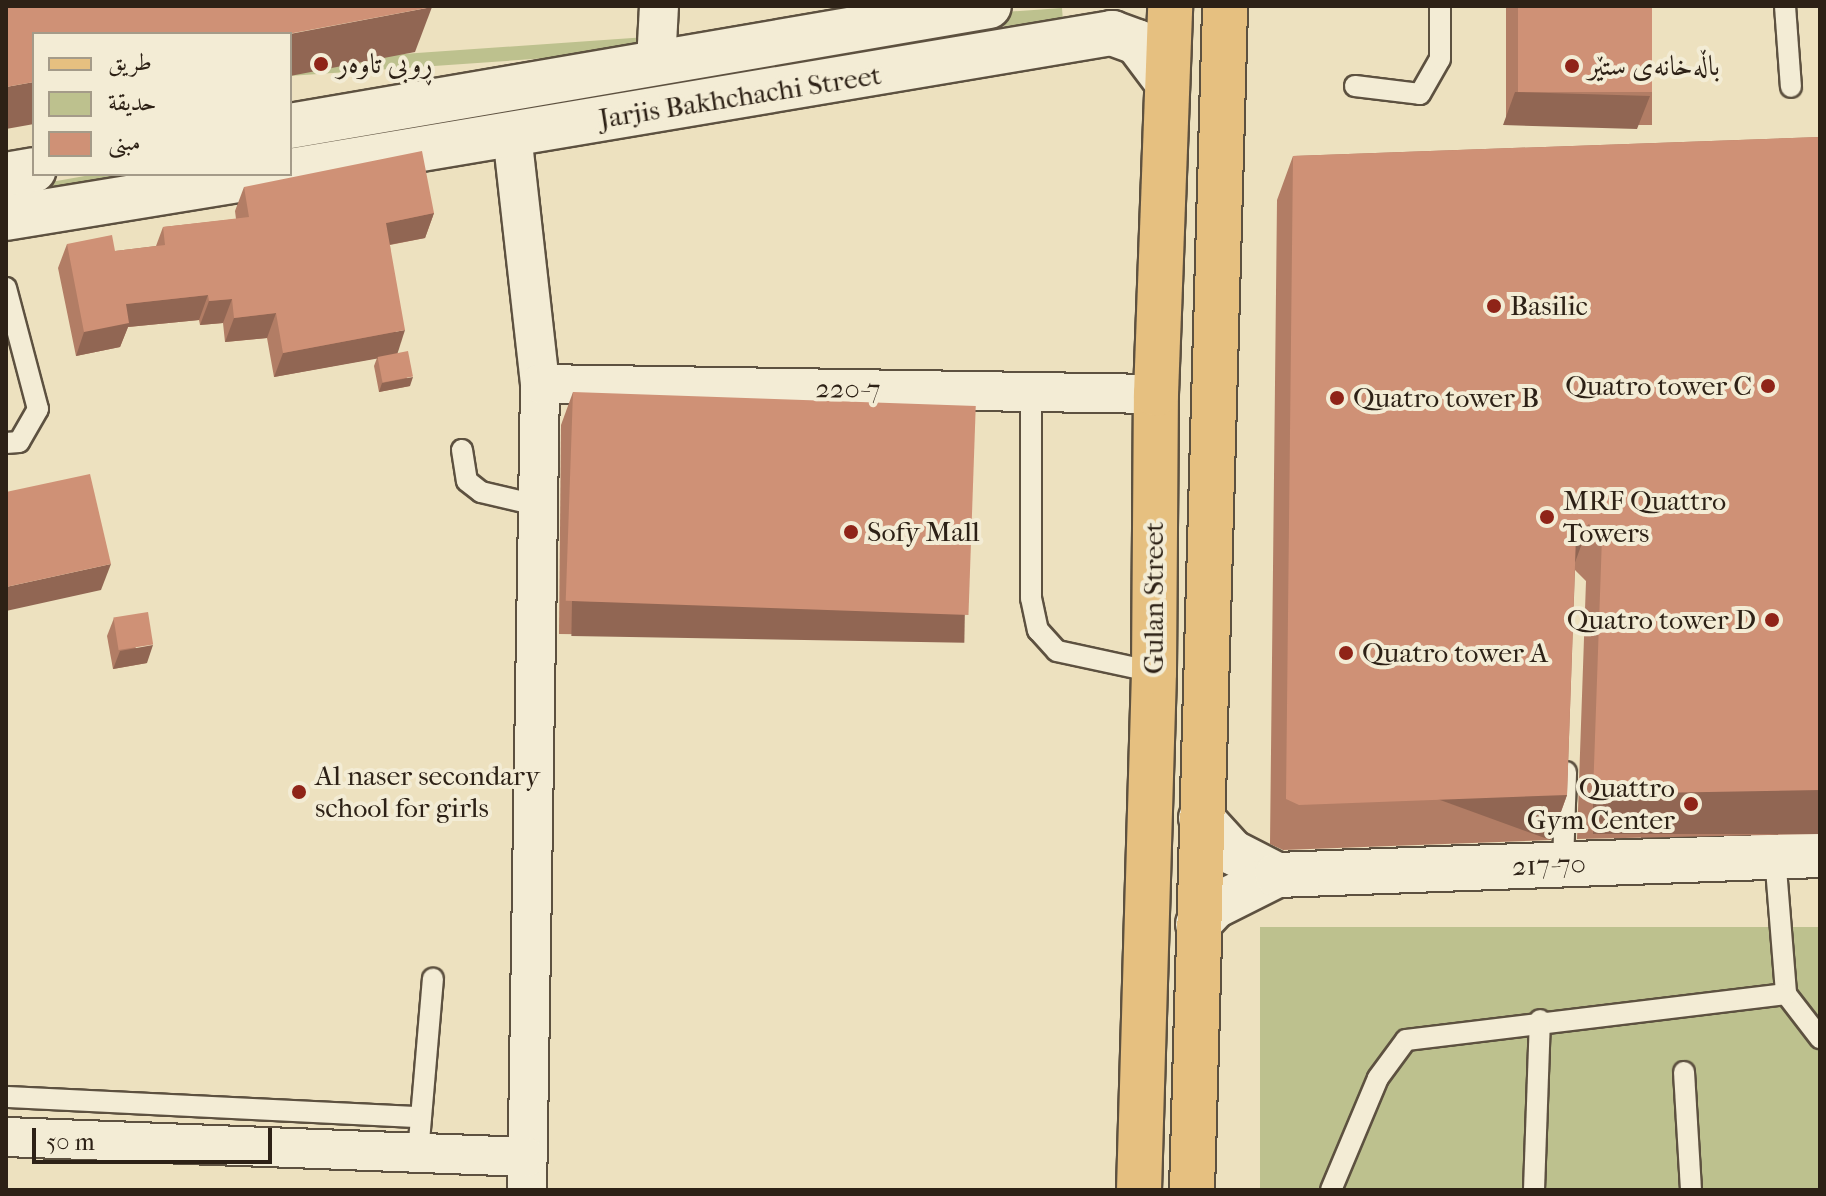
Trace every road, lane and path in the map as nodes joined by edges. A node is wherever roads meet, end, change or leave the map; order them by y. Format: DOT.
graph roads {
  1 [pos="659,6"];
  2 [pos="989,6"];
  3 [pos="1081,6"];
  4 [pos="1170,6"];
  5 [pos="1225,6"];
  6 [pos="1440,6"];
  7 [pos="1785,6"];
  8 [pos="1057,43"];
  9 [pos="656,63"];
  10 [pos="1167,82"];
  11 [pos="1355,86"];
  12 [pos="1791,87"];
  13 [pos="292,126"];
  14 [pos="512,134"];
  15 [pos="32,170"];
  16 [pos="292,171"];
  17 [pos="6,175"];
  18 [pos="262,176"];
  19 [pos="6,218"];
  20 [pos="6,288"];
  21 [pos="540,384"];
  22 [pos="1031,392"];
  23 [pos="1156,394"];
  24 [pos="6,443"];
  25 [pos="462,450"];
  26 [pos="537,505"];
  27 [pos="1154,672"];
  28 [pos="1567,754"];
  29 [pos="1201,818"];
  30 [pos="1820,855"];
  31 [pos="1775,856"];
  32 [pos="1563,864"];
  33 [pos="1277,875"];
  34 [pos="1198,924"];
  35 [pos="433,979"];
  36 [pos="1786,994"];
  37 [pos="1540,1020"];
  38 [pos="1820,1038"];
  39 [pos="1684,1072"];
  40 [pos="6,1097"];
  41 [pos="420,1135"];
  42 [pos="6,1137"];
  43 [pos="527,1173"];
  44 [pos="1139,1190"];
  45 [pos="1192,1190"];
  46 [pos="1331,1190"];
  47 [pos="1534,1190"];
  48 [pos="1691,1190"];
  1 -- 9 [label="street"];
  2 -- 9 [label="street, Jarjis Bakhchachi Street"];
  3 -- 8 [label="street"];
  4 -- 10 [label="main road, Gulan Street"];
  5 -- 29 [label="main road, Gulan Street"];
  6 -- 11 [label="lane"];
  7 -- 12 [label="lane"];
  8 -- 10 [label="street, Jarjis Bakhchachi Street"];
  8 -- 14 [label="street, Jarjis Bakhchachi Street"];
  9 -- 13 [label="street, Jarjis Bakhchachi Street"];
  10 -- 23 [label="main road, Gulan Street"];
  14 -- 16 [label="street, Jarjis Bakhchachi Street"];
  14 -- 21 [label="street"];
  15 -- 17 [label="street"];
  18 -- 19 [label="street"];
  20 -- 24 [label="lane"];
  21 -- 22 [label="street, 220-7"];
  21 -- 26 [label="street"];
  22 -- 23 [label="street, 220-7"];
  22 -- 27 [label="lane"];
  23 -- 27 [label="main road, Gulan Street"];
  25 -- 26 [label="lane"];
  26 -- 43 [label="street"];
  27 -- 44 [label="main road, Gulan Street"];
  28 -- 32 [label="lane"];
  29 -- 33 [label="street, 217-70"];
  29 -- 34 [label="main road, Gulan Street"];
  30 -- 31 [label="street, 217-70"];
  31 -- 32 [label="street, 217-70"];
  31 -- 36 [label="lane"];
  32 -- 33 [label="street, 217-70"];
  33 -- 34 [label="street, 217-70"];
  34 -- 45 [label="main road, Gulan Street"];
  35 -- 41 [label="lane"];
  36 -- 37 [label="lane"];
  36 -- 38 [label="lane"];
  37 -- 46 [label="lane"];
  37 -- 47 [label="lane"];
  39 -- 48 [label="lane"];
  40 -- 41 [label="lane"];
  41 -- 42 [label="street"];
  41 -- 43 [label="street"];
}
